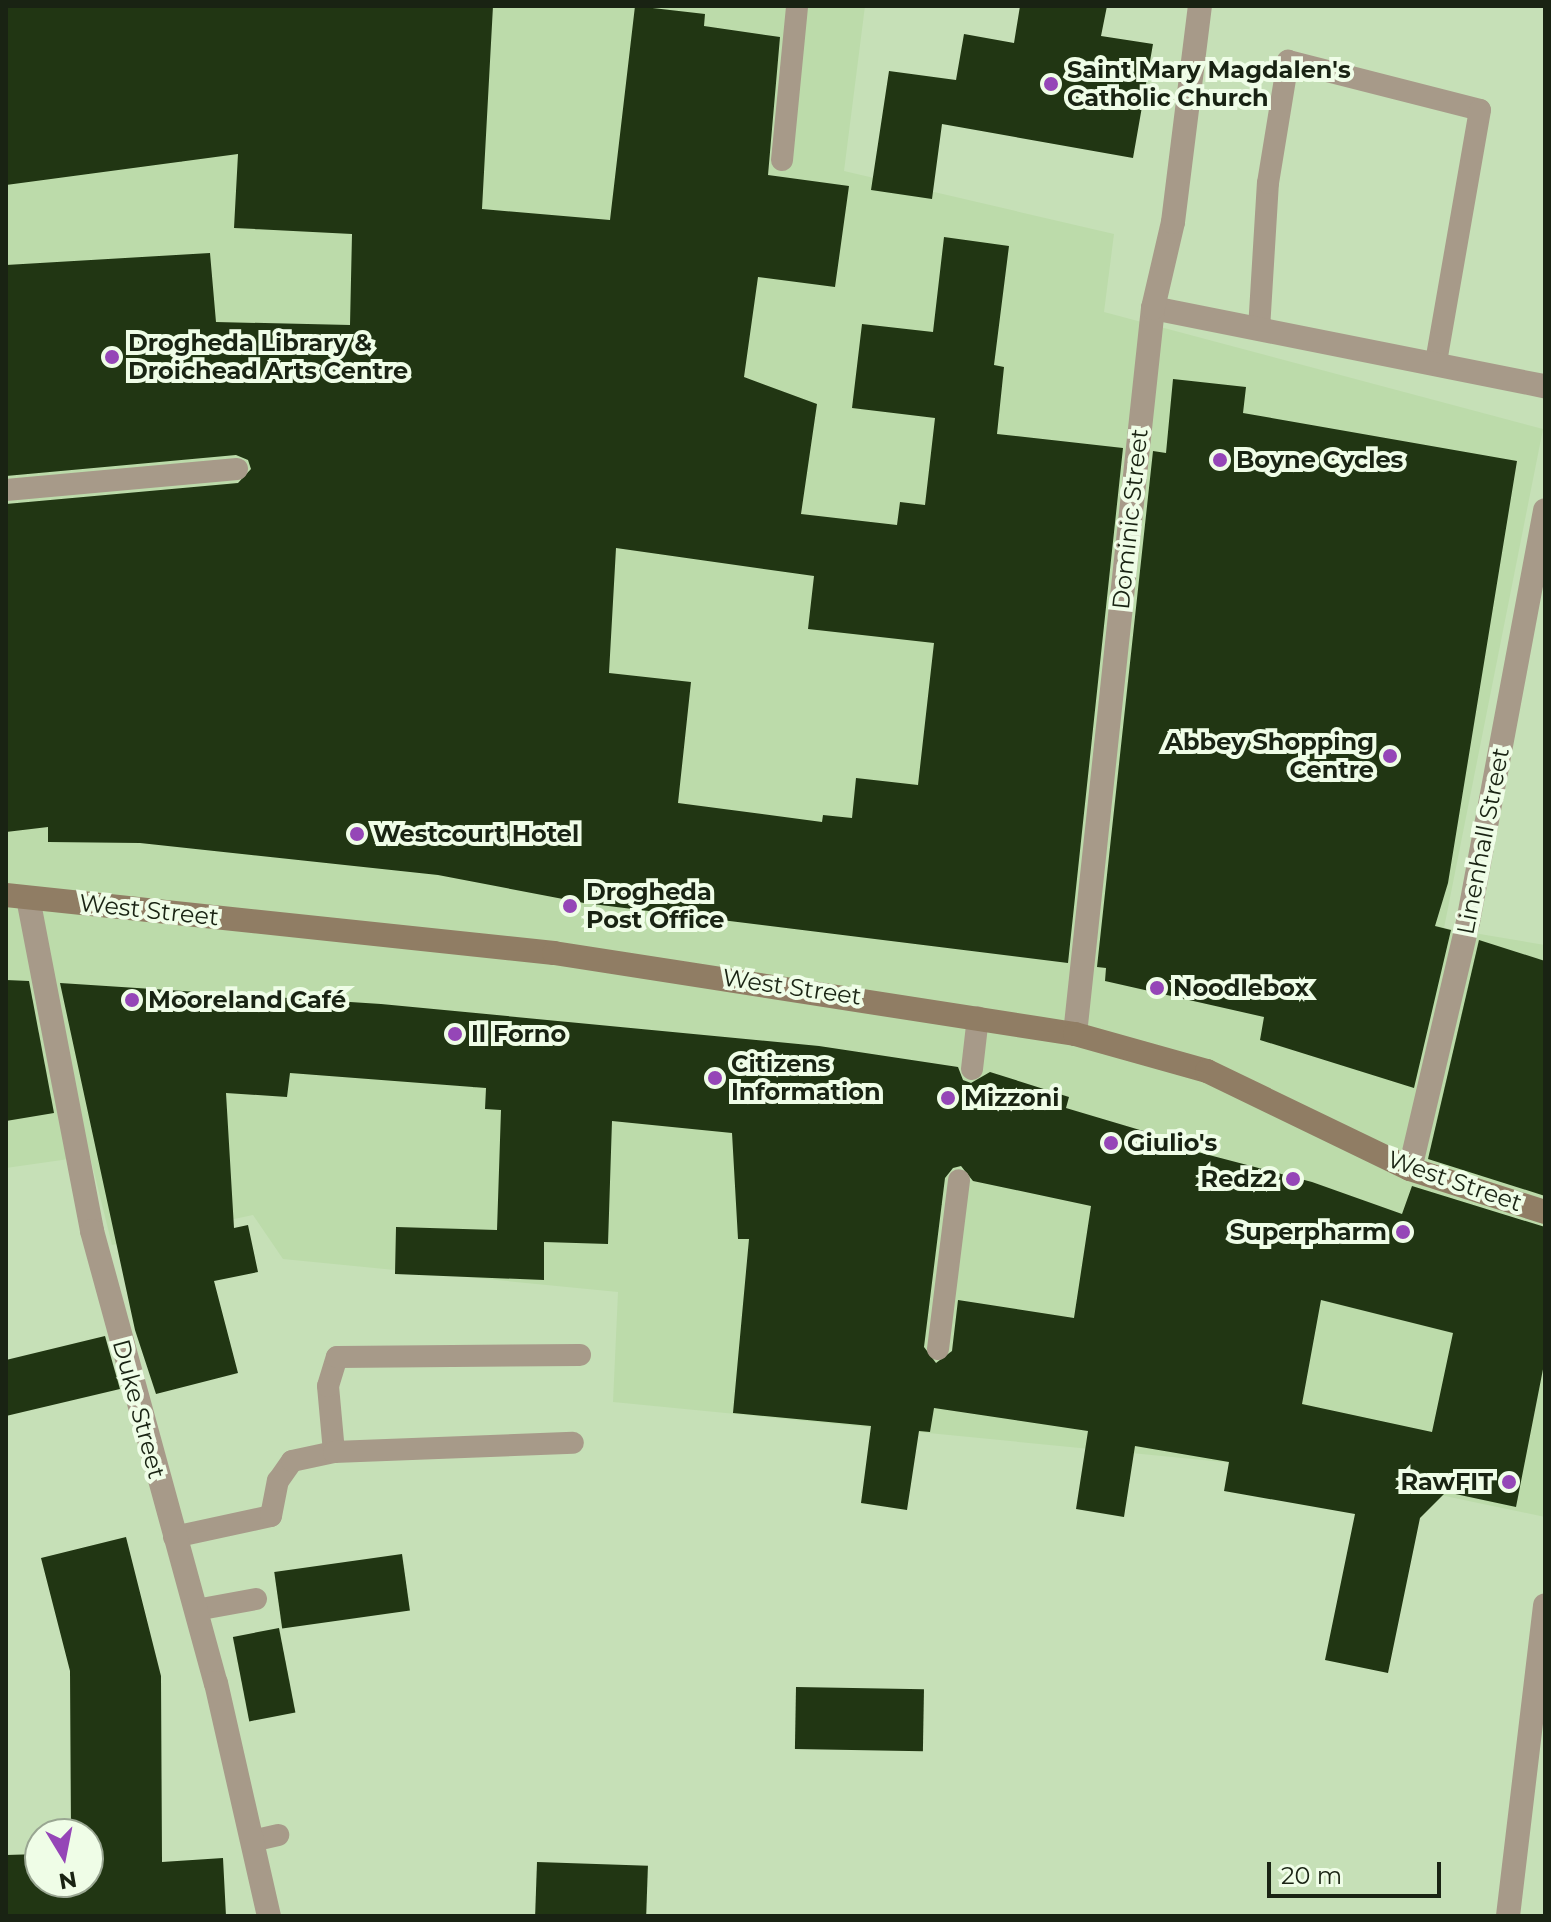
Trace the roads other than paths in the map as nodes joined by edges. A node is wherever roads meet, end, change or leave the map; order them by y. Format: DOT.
graph roads {
  1 [pos="797,6"];
  2 [pos="1200,6"];
  3 [pos="782,160"];
  4 [pos="1153,308"];
  5 [pos="1259,329"];
  6 [pos="1436,361"];
  7 [pos="1545,386"];
  8 [pos="237,469"];
  9 [pos="6,490"];
  10 [pos="1545,510"];
  11 [pos="17,896"];
  12 [pos="978,1017"];
  13 [pos="1075,1034"];
  14 [pos="972,1069"];
  15 [pos="1410,1169"];
  16 [pos="959,1180"];
  17 [pos="1545,1212"];
  18 [pos="938,1349"];
  19 [pos="580,1355"];
  20 [pos="573,1443"];
  21 [pos="334,1452"];
  22 [pos="174,1537"];
  23 [pos="256,1599"];
  24 [pos="1545,1605"];
  25 [pos="196,1610"];
  26 [pos="278,1835"];
  27 [pos="252,1841"];
  28 [pos="269,1916"];
  29 [pos="1508,1916"];
  1 -- 3 [label="lane"];
  2 -- 4 [label="street, Dominic Street"];
  4 -- 5 [label="street"];
  4 -- 13 [label="street, Dominic Street"];
  5 -- 6 [label="street"];
  5 -- 6 [label="lane"];
  6 -- 7 [label="street"];
  8 -- 9 [label="lane"];
  10 -- 15 [label="street, Linenhall Street"];
  11 -- 12 [label="main road, West Street"];
  11 -- 22 [label="street, Duke Street"];
  12 -- 13 [label="main road, West Street"];
  12 -- 14 [label="lane"];
  13 -- 15 [label="main road, West Street"];
  15 -- 17 [label="main road, West Street"];
  16 -- 18 [label="lane"];
  19 -- 21 [label="lane"];
  20 -- 21 [label="lane"];
  21 -- 22 [label="lane"];
  22 -- 25 [label="street, Duke Street"];
  23 -- 25 [label="lane"];
  24 -- 29 [label="street"];
  25 -- 27 [label="street, Duke Street"];
  26 -- 27 [label="lane"];
  27 -- 28 [label="street, Duke Street"];
}
